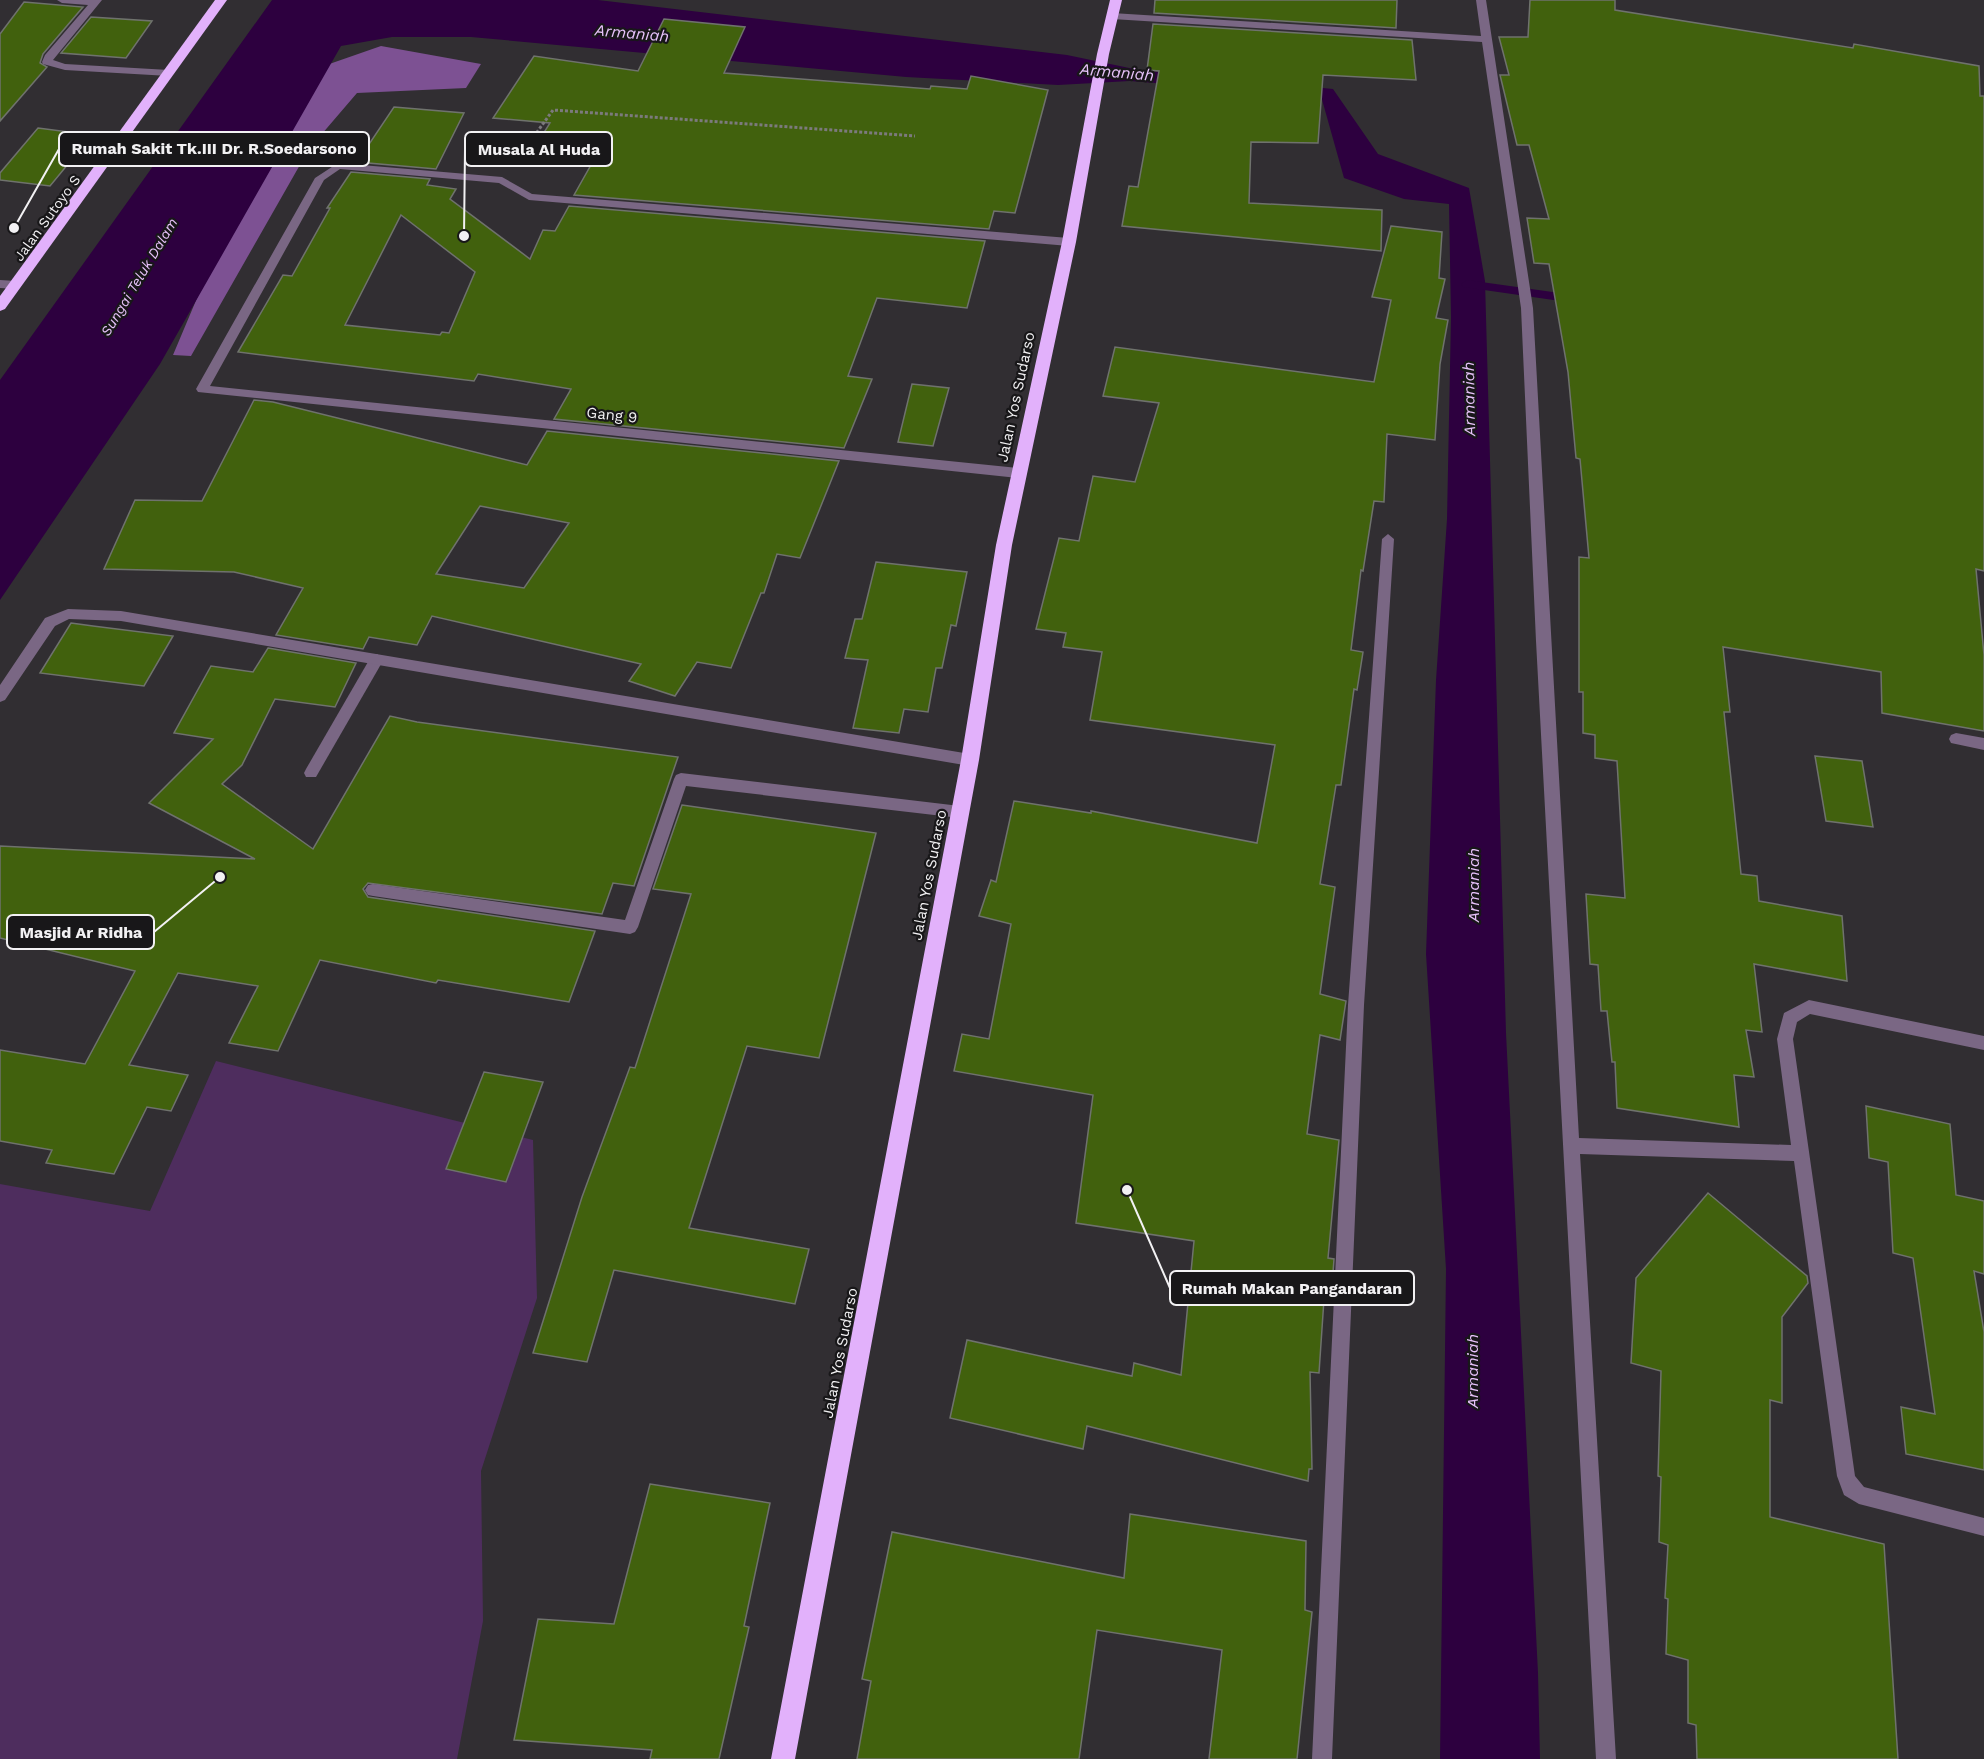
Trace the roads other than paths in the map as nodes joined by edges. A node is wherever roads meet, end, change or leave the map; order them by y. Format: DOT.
graph roads {
  1 [pos="62,0"];
  2 [pos="221,0"];
  3 [pos="1116,0"];
  4 [pos="1481,0"];
  5 [pos="96,1"];
  6 [pos="1112,16"];
  7 [pos="1487,39"];
  8 [pos="169,73"];
  9 [pos="1069,242"];
  10 [pos="0,284"];
  11 [pos="16,285"];
  12 [pos="0,306"];
  13 [pos="1019,473"];
  14 [pos="1388,539"];
  15 [pos="377,659"];
  16 [pos="0,696"];
  17 [pos="1956,739"];
  18 [pos="1984,744"];
  19 [pos="970,760"];
  20 [pos="310,774"];
  21 [pos="960,812"];
  22 [pos="373,890"];
  23 [pos="1984,1043"];
  24 [pos="1572,1146"];
  25 [pos="1801,1153"];
  26 [pos="1984,1527"];
  27 [pos="783,1759"];
  28 [pos="1322,1759"];
  29 [pos="1606,1759"];
  1 -- 5 [label="street"];
  2 -- 8 [label="highway, Jalan Sutoyo S"];
  3 -- 6 [label="highway, Jalan Yos Sudarso"];
  4 -- 7 [label="street"];
  5 -- 8 [label="street"];
  6 -- 7 [label="street"];
  6 -- 9 [label="highway, Jalan Yos Sudarso"];
  7 -- 24 [label="street"];
  8 -- 11 [label="highway, Jalan Sutoyo S"];
  9 -- 13 [label="highway, Jalan Yos Sudarso"];
  9 -- 13 [label="street, Gang 9"];
  10 -- 11 [label="street"];
  11 -- 12 [label="highway, Jalan Sutoyo S"];
  13 -- 19 [label="highway, Jalan Yos Sudarso"];
  14 -- 28 [label="street"];
  15 -- 16 [label="street"];
  15 -- 19 [label="street"];
  15 -- 20 [label="street"];
  17 -- 18 [label="street"];
  19 -- 21 [label="highway, Jalan Yos Sudarso"];
  21 -- 22 [label="street"];
  21 -- 27 [label="highway, Jalan Yos Sudarso"];
  23 -- 25 [label="street"];
  24 -- 25 [label="street"];
  24 -- 29 [label="street"];
  25 -- 26 [label="street"];
}
